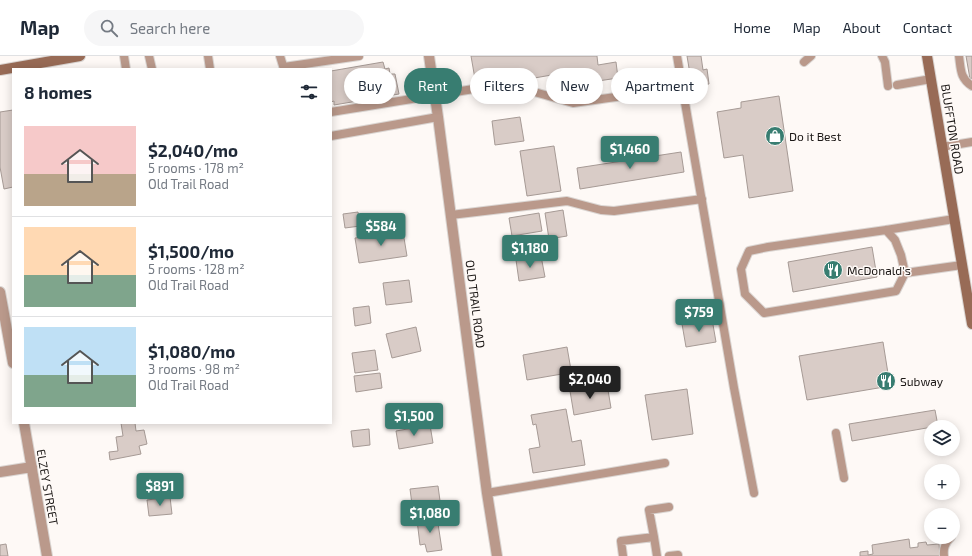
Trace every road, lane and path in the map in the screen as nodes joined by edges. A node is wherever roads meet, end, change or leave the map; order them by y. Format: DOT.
graph roads {
  1 [pos="80,56"];
  2 [pos="124,56"];
  3 [pos="150,56"];
  4 [pos="208,56"];
  5 [pos="280,56"];
  6 [pos="359,56"];
  7 [pos="429,56"];
  8 [pos="677,56"];
  9 [pos="811,56"];
  10 [pos="882,56"];
  11 [pos="927,56"];
  12 [pos="959,56"];
  13 [pos="804,62"];
  14 [pos="126,68"];
  15 [pos="152,68"];
  16 [pos="210,68"];
  17 [pos="284,68"];
  18 [pos="431,68"];
  19 [pos="0,70"];
  20 [pos="931,79"];
  21 [pos="972,86"];
  22 [pos="462,91"];
  23 [pos="611,98"];
  24 [pos="404,101"];
  25 [pos="436,104"];
  26 [pos="332,112"];
  27 [pos="438,118"];
  28 [pos="332,136"];
  29 [pos="972,142"];
  30 [pos="942,147"];
  31 [pos="702,199"];
  32 [pos="451,216"];
  33 [pos="954,219"];
  34 [pos="886,230"];
  35 [pos="962,265"];
  36 [pos="905,273"];
  37 [pos="0,292"];
  38 [pos="972,324"];
  39 [pos="10,329"];
  40 [pos="12,352"];
  41 [pos="24,424"];
  42 [pos="836,433"];
  43 [pos="665,463"];
  44 [pos="32,467"];
  45 [pos="0,472"];
  46 [pos="844,478"];
  47 [pos="487,493"];
  48 [pos="754,493"];
  49 [pos="669,507"];
  50 [pos="654,537"];
  51 [pos="946,544"];
  52 [pos="678,554"];
  53 [pos="47,556"];
  54 [pos="497,556"];
  55 [pos="623,556"];
  56 [pos="657,556"];
  57 [pos="669,556"];
  58 [pos="944,556"];
  1 -- 19 [label="main road"];
  2 -- 14 [label="lane"];
  3 -- 15 [label="lane"];
  4 -- 16 [label="lane"];
  5 -- 17 [label="lane"];
  6 -- 17 [label="lane"];
  7 -- 18 [label="street, OLD TRAIL ROAD"];
  8 -- 31 [label="lane"];
  9 -- 13 [label="lane"];
  10 -- 20 [label="lane"];
  11 -- 20 [label="main road, BLUFFTON ROAD"];
  12 -- 21 [label="lane"];
  20 -- 30 [label="main road, BLUFFTON ROAD"];
  22 -- 23 [label="lane"];
  24 -- 26 [label="lane"];
  25 -- 27 [label="street, OLD TRAIL ROAD"];
  27 -- 28 [label="lane"];
  27 -- 32 [label="street, OLD TRAIL ROAD"];
  29 -- 30 [label="lane"];
  30 -- 33 [label="main road, BLUFFTON ROAD"];
  31 -- 32 [label="lane"];
  31 -- 48 [label="lane"];
  32 -- 47 [label="street, OLD TRAIL ROAD"];
  33 -- 34 [label="lane"];
  33 -- 35 [label="main road, BLUFFTON ROAD"];
  34 -- 36 [label="lane"];
  34 -- 36 [label="lane"];
  35 -- 36 [label="lane"];
  35 -- 38 [label="main road, BLUFFTON ROAD"];
  37 -- 39 [label="street"];
  39 -- 40 [label="street"];
  41 -- 44 [label="street, ELZEY STREET"];
  42 -- 46 [label="lane"];
  43 -- 47 [label="lane"];
  44 -- 45 [label="street"];
  44 -- 53 [label="street, ELZEY STREET"];
  47 -- 54 [label="street, OLD TRAIL ROAD"];
  49 -- 50 [label="lane"];
  50 -- 55 [label="lane"];
  50 -- 56 [label="lane"];
  51 -- 58 [label="lane"];
  52 -- 57 [label="lane"];
}
